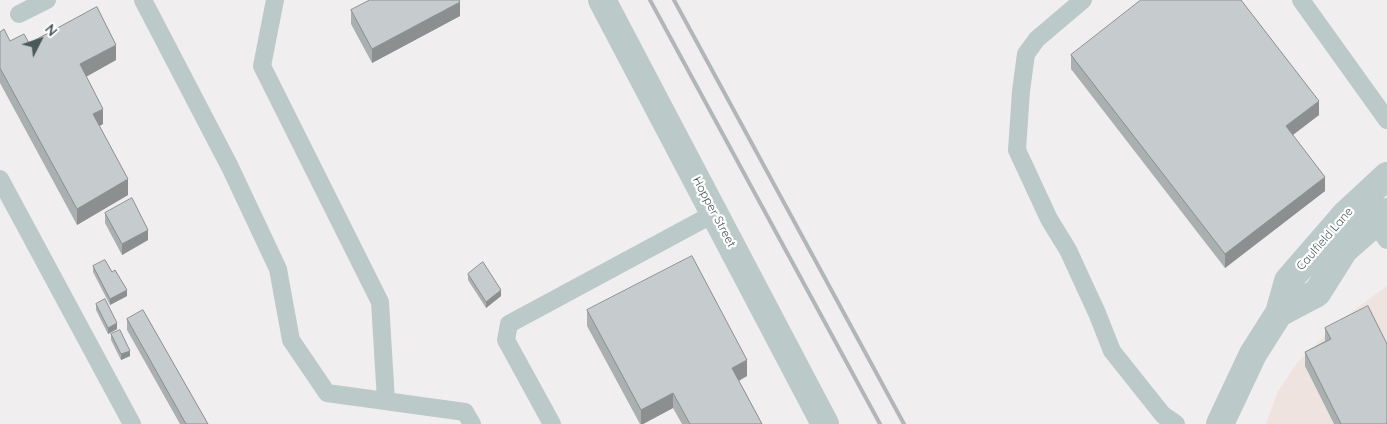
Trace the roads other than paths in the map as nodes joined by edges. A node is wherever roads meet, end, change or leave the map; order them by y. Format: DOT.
graph roads {
  1 [pos="47,0"];
  2 [pos="143,0"];
  3 [pos="276,0"];
  4 [pos="602,0"];
  5 [pos="1083,0"];
  6 [pos="1301,0"];
  7 [pos="19,14"];
  8 [pos="1387,120"];
  9 [pos="1387,176"];
  10 [pos="0,180"];
  11 [pos="715,213"];
  12 [pos="1383,225"];
  13 [pos="1279,313"];
  14 [pos="386,401"];
  15 [pos="132,424"];
  16 [pos="472,424"];
  17 [pos="552,424"];
  18 [pos="825,424"];
  19 [pos="1176,424"];
  20 [pos="1220,424"];
  1 -- 7 [label="lane"];
  2 -- 14 [label="lane"];
  3 -- 14 [label="lane"];
  4 -- 11 [label="street, Hopper Street"];
  5 -- 19 [label="lane"];
  6 -- 8 [label="lane"];
  9 -- 13 [label="street, Caulfield Lane"];
  10 -- 15 [label="lane"];
  11 -- 17 [label="lane"];
  11 -- 18 [label="street, Hopper Street"];
  12 -- 13 [label="street, Caulfield Lane"];
  13 -- 20 [label="street, Caulfield Lane"];
  14 -- 16 [label="lane"];
}
